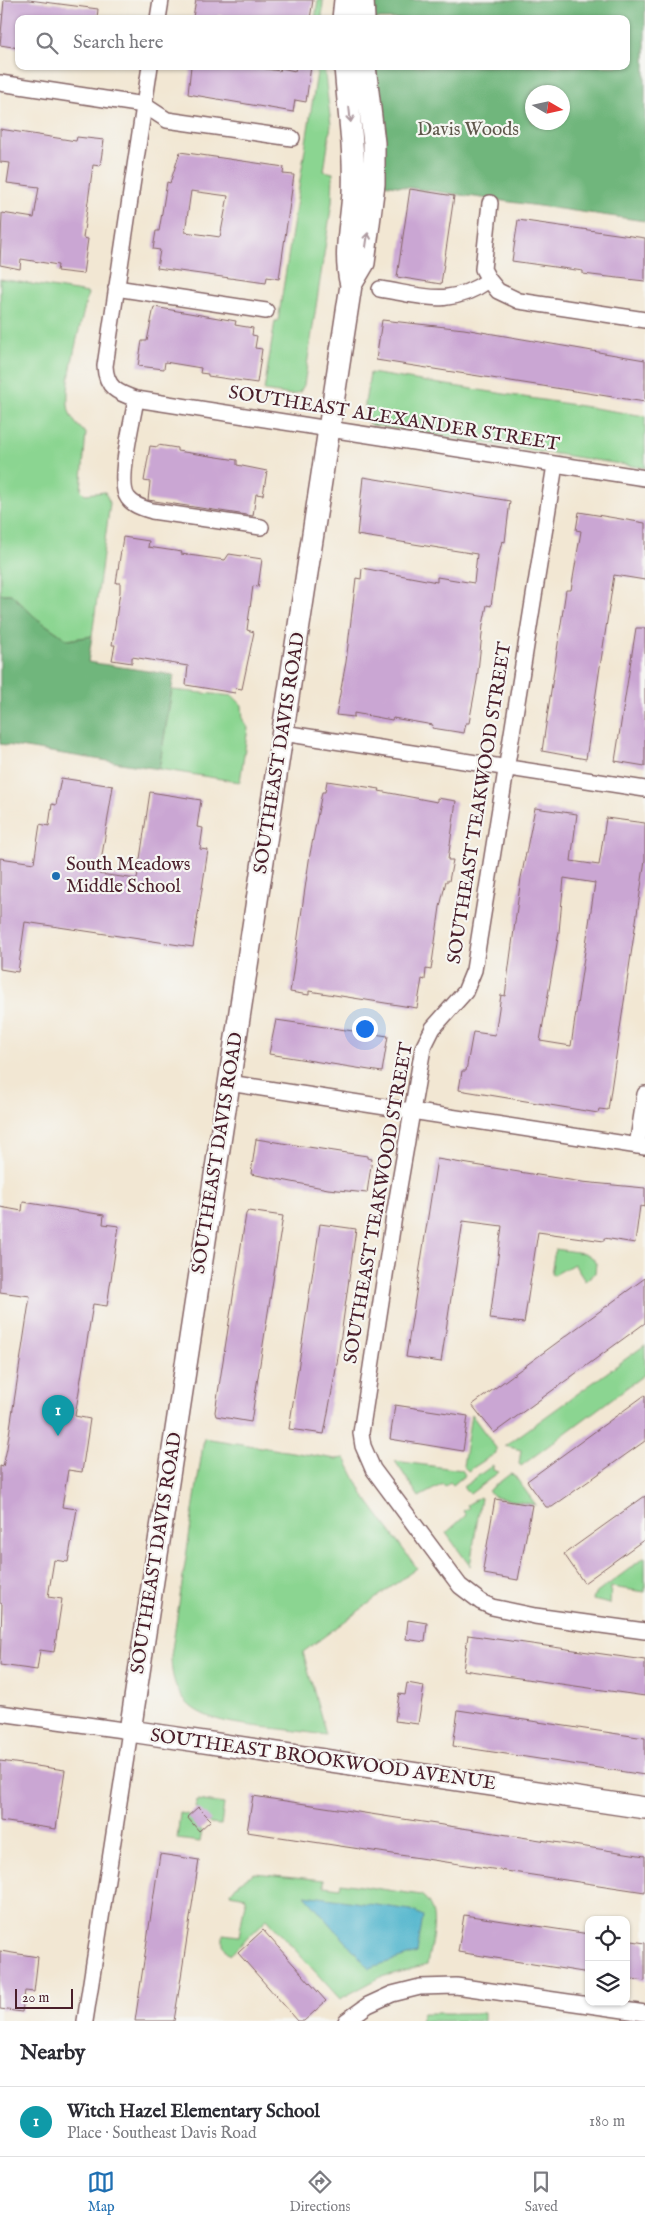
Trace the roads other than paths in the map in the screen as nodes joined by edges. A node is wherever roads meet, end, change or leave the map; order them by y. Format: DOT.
graph roads {
  1 [pos="161,0"];
  2 [pos="345,0"];
  3 [pos="363,0"];
  4 [pos="159,15"];
  5 [pos="343,15"];
  6 [pos="364,15"];
  7 [pos="149,70"];
  8 [pos="345,70"];
  9 [pos="365,70"];
  10 [pos="0,83"];
  11 [pos="144,106"];
  12 [pos="292,138"];
  13 [pos="490,203"];
  14 [pos="489,280"];
  15 [pos="351,285"];
  16 [pos="116,288"];
  17 [pos="380,289"];
  18 [pos="266,311"];
  19 [pos="645,320"];
  20 [pos="136,400"];
  21 [pos="329,430"];
  22 [pos="556,465"];
  23 [pos="645,478"];
  24 [pos="261,527"];
  25 [pos="283,733"];
  26 [pos="508,766"];
  27 [pos="645,788"];
  28 [pos="229,1083"];
  29 [pos="645,1094"];
  30 [pos="412,1110"];
  31 [pos="641,1147"];
  32 [pos="645,1631"];
  33 [pos="0,1712"];
  34 [pos="130,1731"];
  35 [pos="645,1808"];
  36 [pos="645,2013"];
  37 [pos="85,2021"];
  38 [pos="346,2021"];
  1 -- 4 [label="street"];
  2 -- 5 [label="street"];
  3 -- 6 [label="street"];
  7 -- 11 [label="street, SOUTHEAST ALEXANDER STREET"];
  8 -- 15 [label="street, SOUTHEAST DAVIS ROAD, one-way"];
  15 -- 9 [label="street, SOUTHEAST DAVIS ROAD, one-way"];
  10 -- 11 [label="street"];
  11 -- 12 [label="street"];
  11 -- 16 [label="street, SOUTHEAST ALEXANDER STREET"];
  13 -- 14 [label="street"];
  14 -- 17 [label="street"];
  14 -- 19 [label="street"];
  15 -- 21 [label="street, SOUTHEAST DAVIS ROAD"];
  16 -- 18 [label="street"];
  16 -- 20 [label="street, SOUTHEAST ALEXANDER STREET"];
  20 -- 21 [label="street, SOUTHEAST ALEXANDER STREET"];
  20 -- 24 [label="street"];
  21 -- 22 [label="street, SOUTHEAST ALEXANDER STREET"];
  21 -- 25 [label="street, SOUTHEAST DAVIS ROAD"];
  22 -- 23 [label="street, SOUTHEAST ALEXANDER STREET"];
  22 -- 26 [label="street, SOUTHEAST TEAKWOOD STREET"];
  25 -- 26 [label="street"];
  25 -- 28 [label="street, SOUTHEAST DAVIS ROAD"];
  26 -- 27 [label="street"];
  26 -- 30 [label="street, SOUTHEAST TEAKWOOD STREET"];
  28 -- 30 [label="street"];
  28 -- 34 [label="street, SOUTHEAST DAVIS ROAD"];
  29 -- 31 [label="street"];
  30 -- 31 [label="street"];
  30 -- 32 [label="street, SOUTHEAST TEAKWOOD STREET"];
  33 -- 34 [label="street, SOUTHEAST BROOKWOOD AVENUE"];
  34 -- 35 [label="street, SOUTHEAST BROOKWOOD AVENUE"];
  34 -- 37 [label="street, SOUTHEAST DAVIS ROAD"];
  36 -- 38 [label="street"];
}
